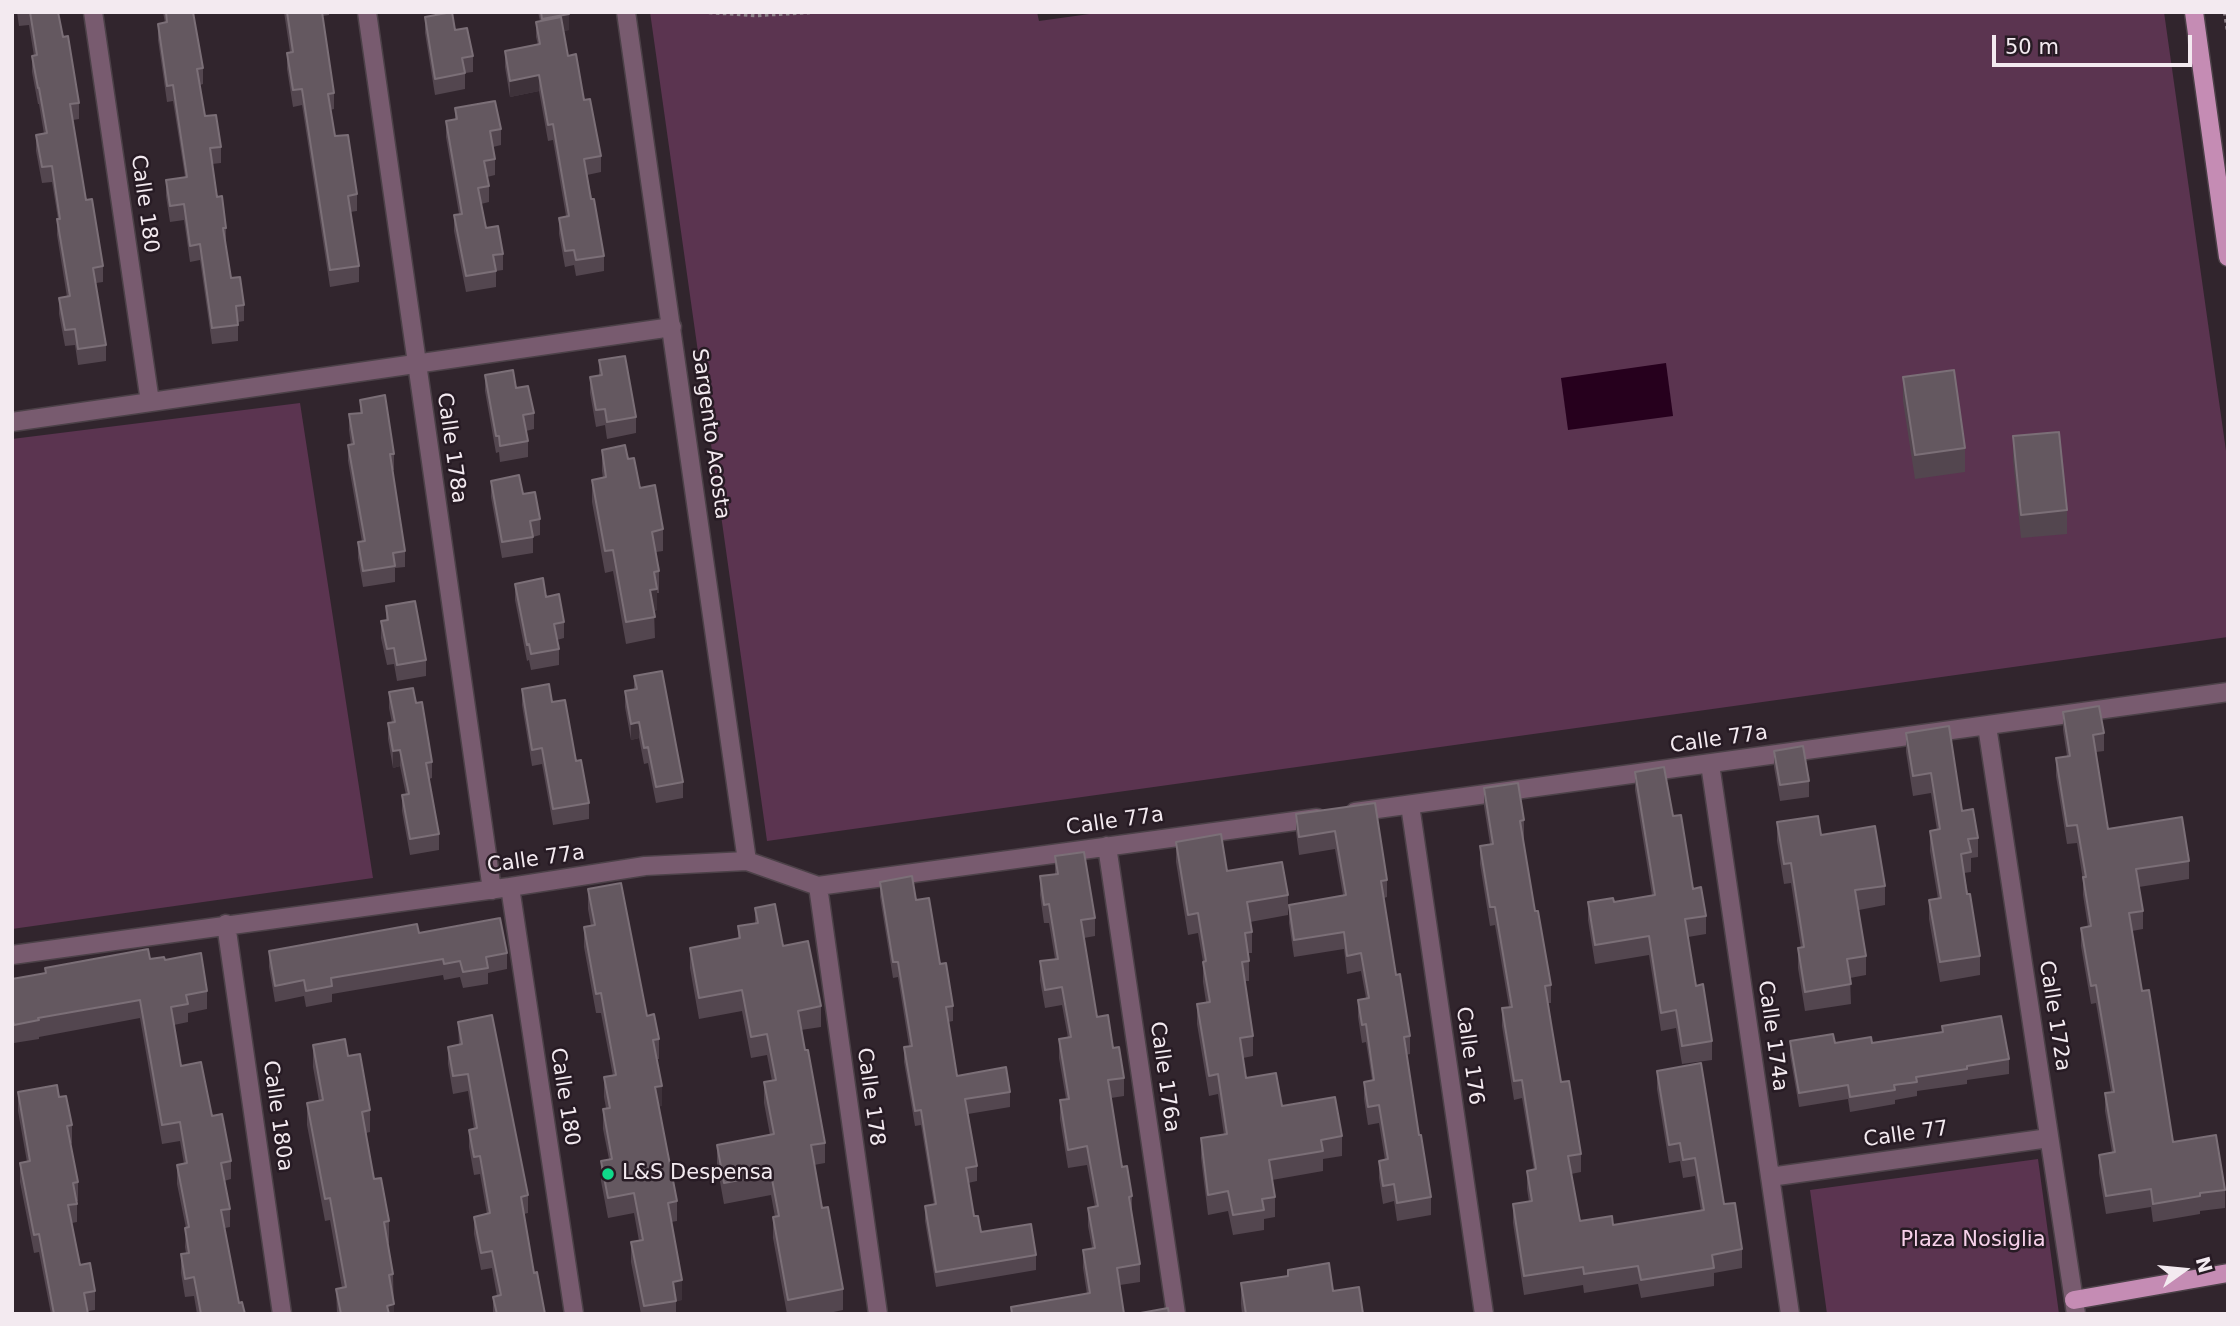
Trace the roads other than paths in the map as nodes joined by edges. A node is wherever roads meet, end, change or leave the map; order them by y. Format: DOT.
graph roads {
  1 [pos="93,12"];
  2 [pos="367,12"];
  3 [pos="626,12"];
  4 [pos="2194,12"];
  5 [pos="2228,257"];
  6 [pos="672,327"];
  7 [pos="416,364"];
  8 [pos="149,402"];
  9 [pos="12,422"];
  10 [pos="2228,692"];
  11 [pos="1987,726"];
  12 [pos="1710,764"];
  13 [pos="1410,805"];
  14 [pos="1107,846"];
  15 [pos="747,862"];
  16 [pos="818,886"];
  17 [pos="501,888"];
  18 [pos="226,924"];
  19 [pos="12,955"];
  20 [pos="2049,1138"];
  21 [pos="1770,1177"];
  22 [pos="2228,1273"];
  23 [pos="2075,1307"];
  24 [pos="282,1314"];
  25 [pos="574,1314"];
  26 [pos="878,1314"];
  27 [pos="1176,1314"];
  28 [pos="1484,1314"];
  29 [pos="1790,1314"];
  1 -- 8 [label="street, Calle 180"];
  2 -- 7 [label="street, Calle 178a"];
  3 -- 6 [label="street, Sargento Acosta"];
  4 -- 5 [label="main road"];
  6 -- 7 [label="street"];
  6 -- 15 [label="street, Sargento Acosta"];
  7 -- 8 [label="street"];
  7 -- 17 [label="street, Calle 178a"];
  8 -- 9 [label="street"];
  10 -- 11 [label="street, Calle 77a"];
  11 -- 12 [label="street, Calle 77a"];
  11 -- 20 [label="street, Calle 172a"];
  12 -- 13 [label="street, Calle 77a"];
  12 -- 21 [label="street, Calle 174a"];
  13 -- 14 [label="street, Calle 77a"];
  13 -- 28 [label="street, Calle 176"];
  14 -- 16 [label="street, Calle 77a"];
  14 -- 27 [label="street, Calle 176a"];
  15 -- 16 [label="street, Calle 77a"];
  15 -- 17 [label="street, Calle 77a"];
  16 -- 26 [label="street, Calle 178"];
  17 -- 18 [label="street, Calle 77a"];
  17 -- 25 [label="street, Calle 180"];
  18 -- 19 [label="street, Calle 77a"];
  18 -- 24 [label="street, Calle 180a"];
  20 -- 21 [label="street, Calle 77"];
  20 -- 23 [label="street, Calle 172a"];
  21 -- 29 [label="street, Calle 174a"];
  22 -- 23 [label="main road"];
}
